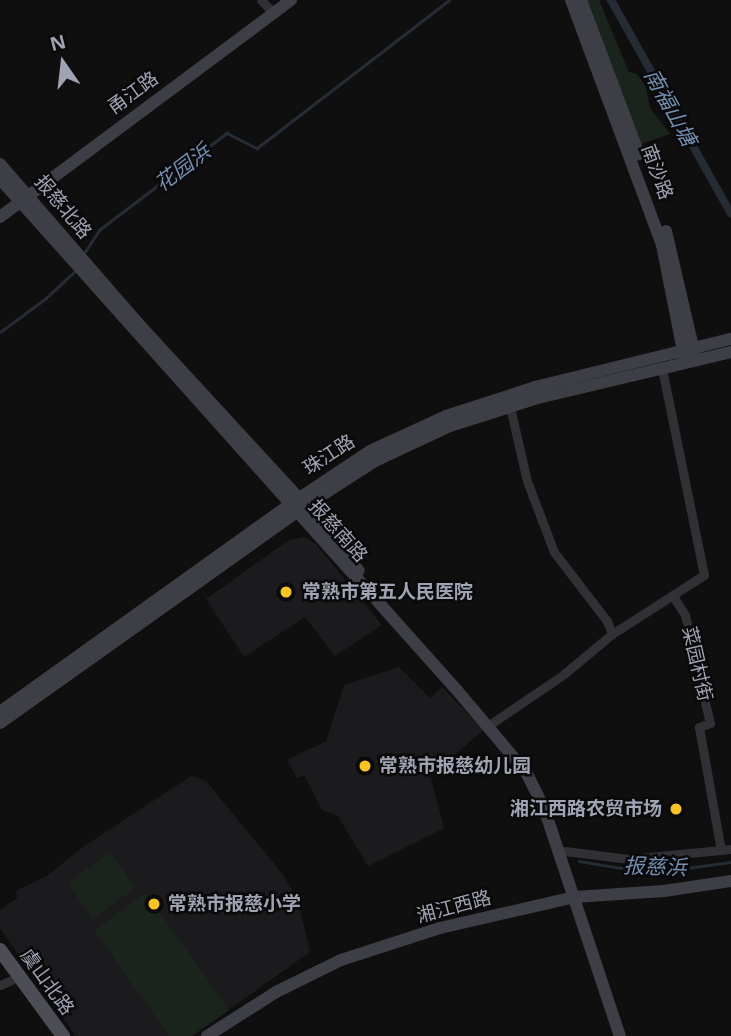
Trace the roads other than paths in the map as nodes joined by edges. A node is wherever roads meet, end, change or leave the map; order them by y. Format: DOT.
graph roads {
  1 [pos="261,0"];
  2 [pos="291,0"];
  3 [pos="571,0"];
  4 [pos="581,0"];
  5 [pos="274,13"];
  6 [pos="0,164"];
  7 [pos="0,179"];
  8 [pos="26,200"];
  9 [pos="0,217"];
  10 [pos="92,277"];
  11 [pos="731,339"];
  12 [pos="731,352"];
  13 [pos="689,355"];
  14 [pos="662,368"];
  15 [pos="510,407"];
  16 [pos="297,505"];
  17 [pos="673,596"];
  18 [pos="612,634"];
  19 [pos="0,712"];
  20 [pos="0,723"];
  21 [pos="492,723"];
  22 [pos="726,850"];
  23 [pos="565,851"];
  24 [pos="731,881"];
  25 [pos="575,897"];
  26 [pos="0,950"];
  27 [pos="0,965"];
  28 [pos="6,983"];
  29 [pos="55,1036"];
  30 [pos="63,1036"];
  31 [pos="207,1036"];
  32 [pos="620,1036"];
  1 -- 5 [label="street"];
  2 -- 5 [label="main road, 甬江路"];
  3 -- 13 [label="main road, 南沙路"];
  4 -- 13 [label="main road, 南沙路"];
  5 -- 8 [label="main road, 甬江路"];
  6 -- 8 [label="main road, 报慈北路"];
  7 -- 8 [label="main road, 报慈北路"];
  8 -- 9 [label="main road, 甬江路"];
  8 -- 10 [label="main road, 报慈北路"];
  10 -- 16 [label="main road, 报慈南路"];
  11 -- 13 [label="main road, 珠江路"];
  12 -- 13 [label="main road, 珠江路"];
  13 -- 14 [label="main road, 珠江路"];
  13 -- 16 [label="main road, 珠江路"];
  14 -- 15 [label="main road, 珠江路"];
  14 -- 17 [label="street"];
  15 -- 16 [label="main road, 珠江路"];
  15 -- 18 [label="street"];
  16 -- 19 [label="main road, 珠江路"];
  16 -- 20 [label="main road, 珠江路"];
  16 -- 21 [label="main road, 报慈南路"];
  16 -- 25 [label="main road, 报慈南路"];
  17 -- 18 [label="street"];
  17 -- 22 [label="street, 菜园村街"];
  18 -- 21 [label="street"];
  21 -- 23 [label="main road, 报慈南路"];
  22 -- 23 [label="street"];
  23 -- 25 [label="main road, 报慈南路"];
  24 -- 25 [label="main road, 湘江西路"];
  25 -- 31 [label="main road, 湘江西路"];
  25 -- 32 [label="main road, 报慈南路"];
  26 -- 30 [label="main road, 虞山北路"];
  27 -- 28 [label="main road, 虞山北路"];
  28 -- 29 [label="main road, 虞山北路"];
}
